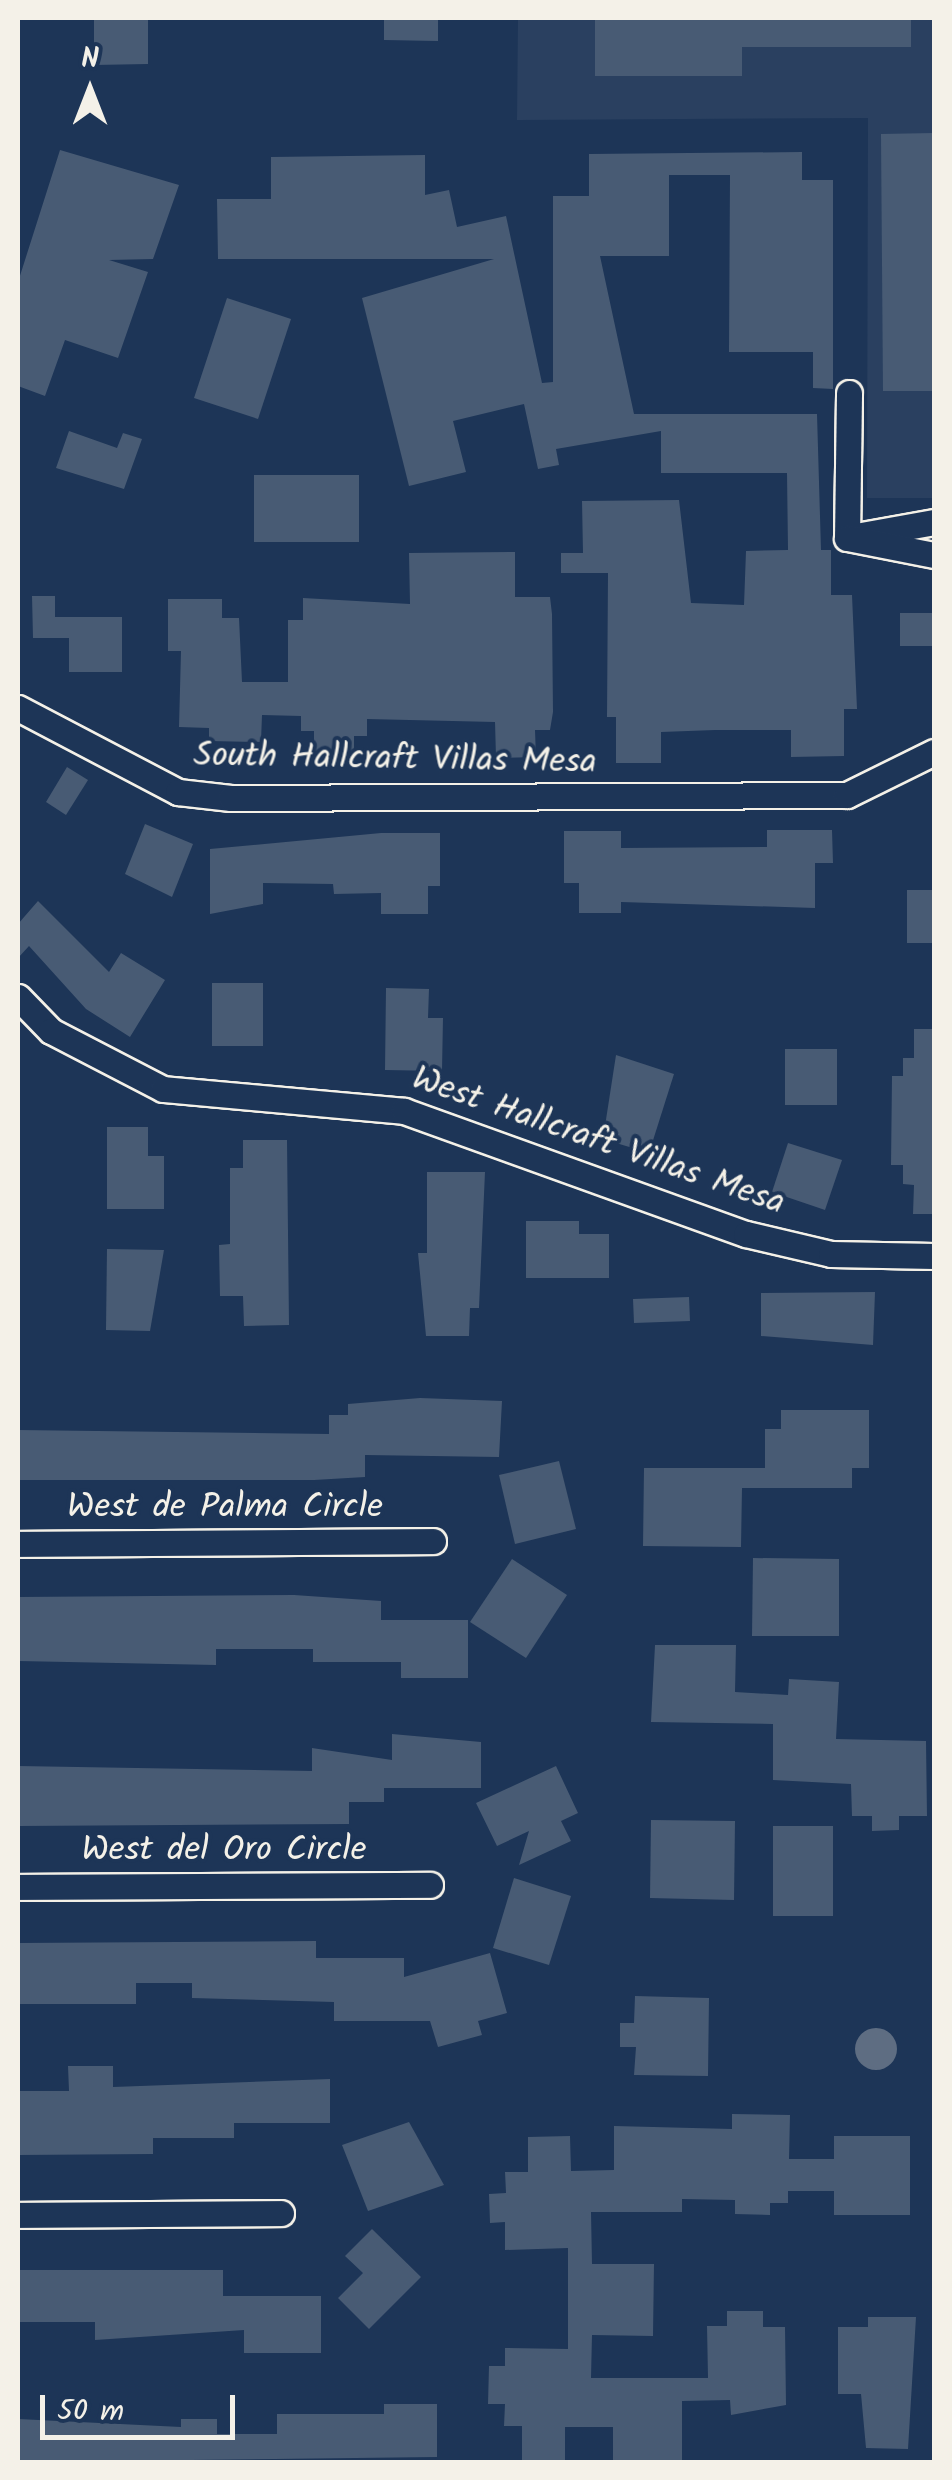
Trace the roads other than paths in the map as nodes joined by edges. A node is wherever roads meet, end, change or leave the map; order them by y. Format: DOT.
graph roads {
  1 [pos="849,393"];
  2 [pos="934,522"];
  3 [pos="847,538"];
  4 [pos="934,555"];
  5 [pos="18,708"];
  6 [pos="934,752"];
  7 [pos="18,997"];
  8 [pos="934,1256"];
  9 [pos="433,1542"];
  10 [pos="18,1544"];
  11 [pos="430,1885"];
  12 [pos="18,1887"];
  13 [pos="281,2213"];
  14 [pos="18,2215"];
  1 -- 3 [label="street"];
  2 -- 3 [label="street"];
  3 -- 4 [label="street"];
  5 -- 6 [label="street, South Hallcraft Villas Mesa"];
  7 -- 8 [label="street, West Hallcraft Villas Mesa"];
  9 -- 10 [label="street, West de Palma Circle"];
  11 -- 12 [label="street, West del Oro Circle"];
  13 -- 14 [label="street"];
}
